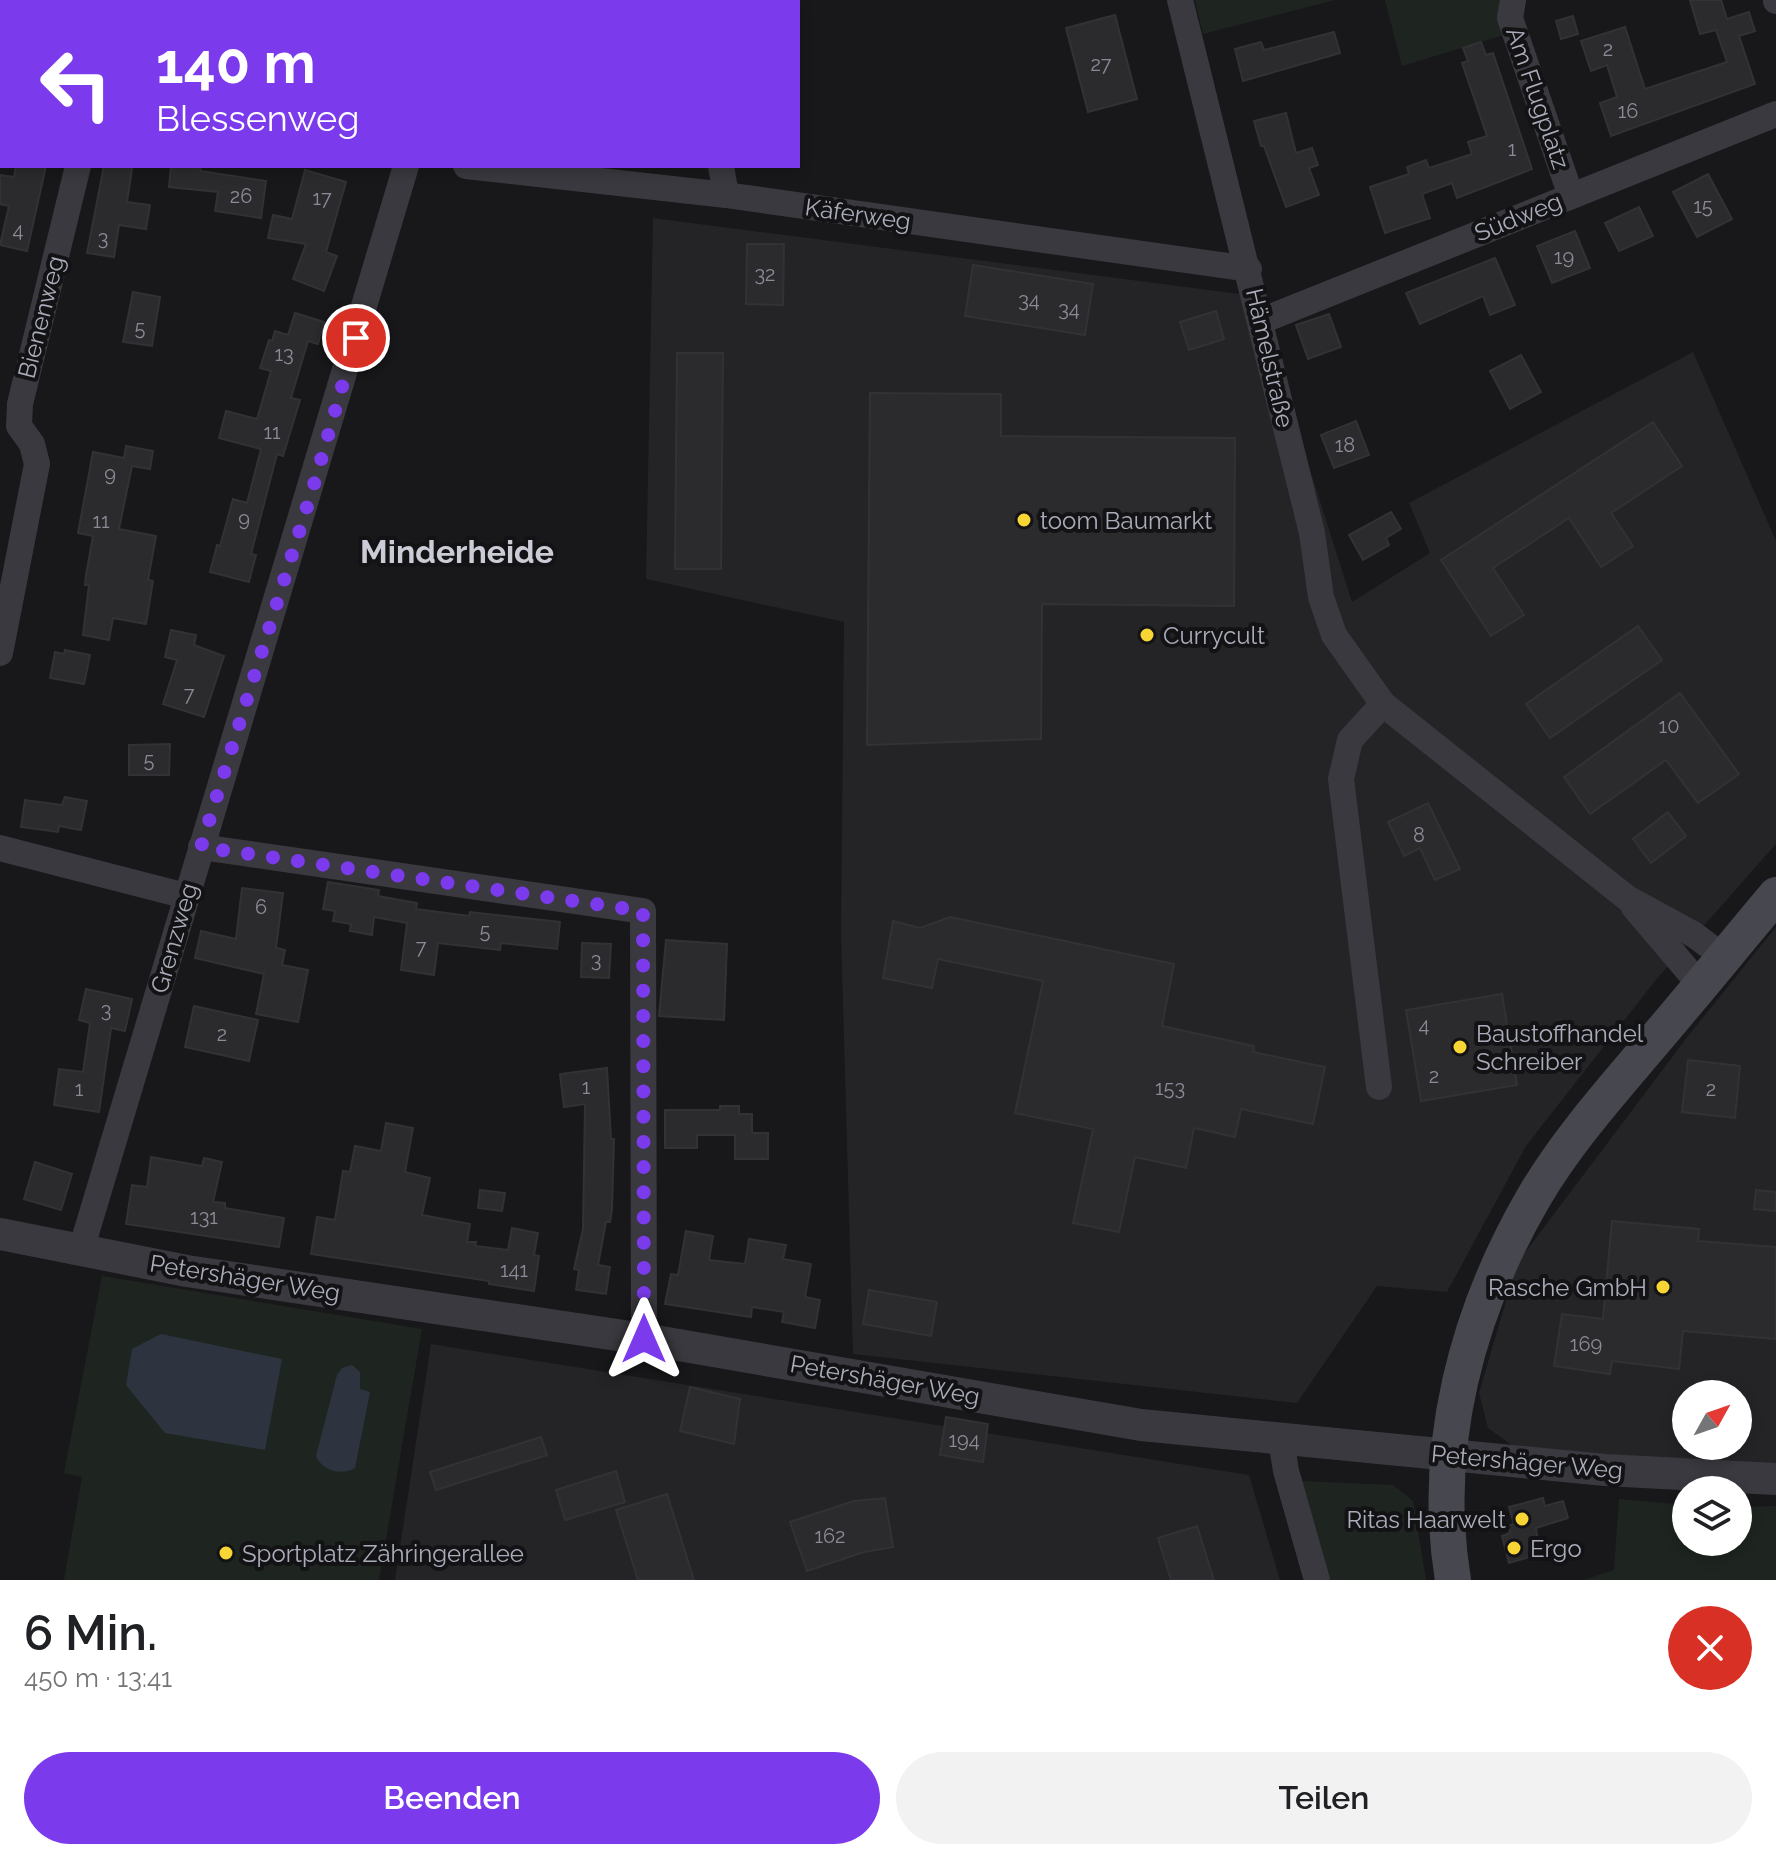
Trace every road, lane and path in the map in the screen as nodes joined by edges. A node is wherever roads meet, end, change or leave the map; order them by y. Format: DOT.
graph roads {
  1 [pos="1180,0"];
  2 [pos="1513,0"];
  3 [pos="1776,114"];
  4 [pos="78,168"];
  5 [pos="405,168"];
  6 [pos="484,168"];
  7 [pos="721,168"];
  8 [pos="726,195"];
  9 [pos="1571,196"];
  10 [pos="1249,269"];
  11 [pos="1261,321"];
  12 [pos="0,653"];
  13 [pos="1383,704"];
  14 [pos="201,847"];
  15 [pos="0,848"];
  16 [pos="1776,895"];
  17 [pos="186,896"];
  18 [pos="1627,898"];
  19 [pos="1724,957"];
  20 [pos="1701,986"];
  21 [pos="1379,1087"];
  22 [pos="0,1234"];
  23 [pos="81,1250"];
  24 [pos="644,1339"];
  25 [pos="1281,1440"];
  26 [pos="1448,1456"];
  27 [pos="1776,1479"];
  28 [pos="1317,1580"];
  29 [pos="1453,1580"];
  1 -- 10 [label="street, Hämelstraße"];
  2 -- 9 [label="street, Am Flugplatz"];
  3 -- 9 [label="street, Südweg"];
  4 -- 12 [label="street, Bienenweg"];
  5 -- 14 [label="street, Grenzweg"];
  6 -- 8 [label="street, Käferweg"];
  7 -- 8 [label="street"];
  8 -- 10 [label="street, Käferweg"];
  9 -- 11 [label="street, Südweg"];
  10 -- 11 [label="street, Hämelstraße"];
  11 -- 13 [label="street, Hämelstraße"];
  13 -- 18 [label="street, Hämelstraße"];
  13 -- 21 [label="street"];
  14 -- 17 [label="street, Grenzweg"];
  14 -- 24 [label="street"];
  15 -- 17 [label="street"];
  16 -- 19 [label="main road"];
  17 -- 23 [label="street, Grenzweg"];
  18 -- 19 [label="street, Hämelstraße"];
  18 -- 20 [label="street, Hämelstraße"];
  19 -- 20 [label="main road"];
  20 -- 26 [label="main road"];
  22 -- 23 [label="street, Petershäger Weg"];
  23 -- 24 [label="street, Petershäger Weg"];
  24 -- 25 [label="street, Petershäger Weg"];
  25 -- 26 [label="street, Petershäger Weg"];
  25 -- 28 [label="street"];
  26 -- 27 [label="street, Petershäger Weg"];
  26 -- 29 [label="main road"];
}
